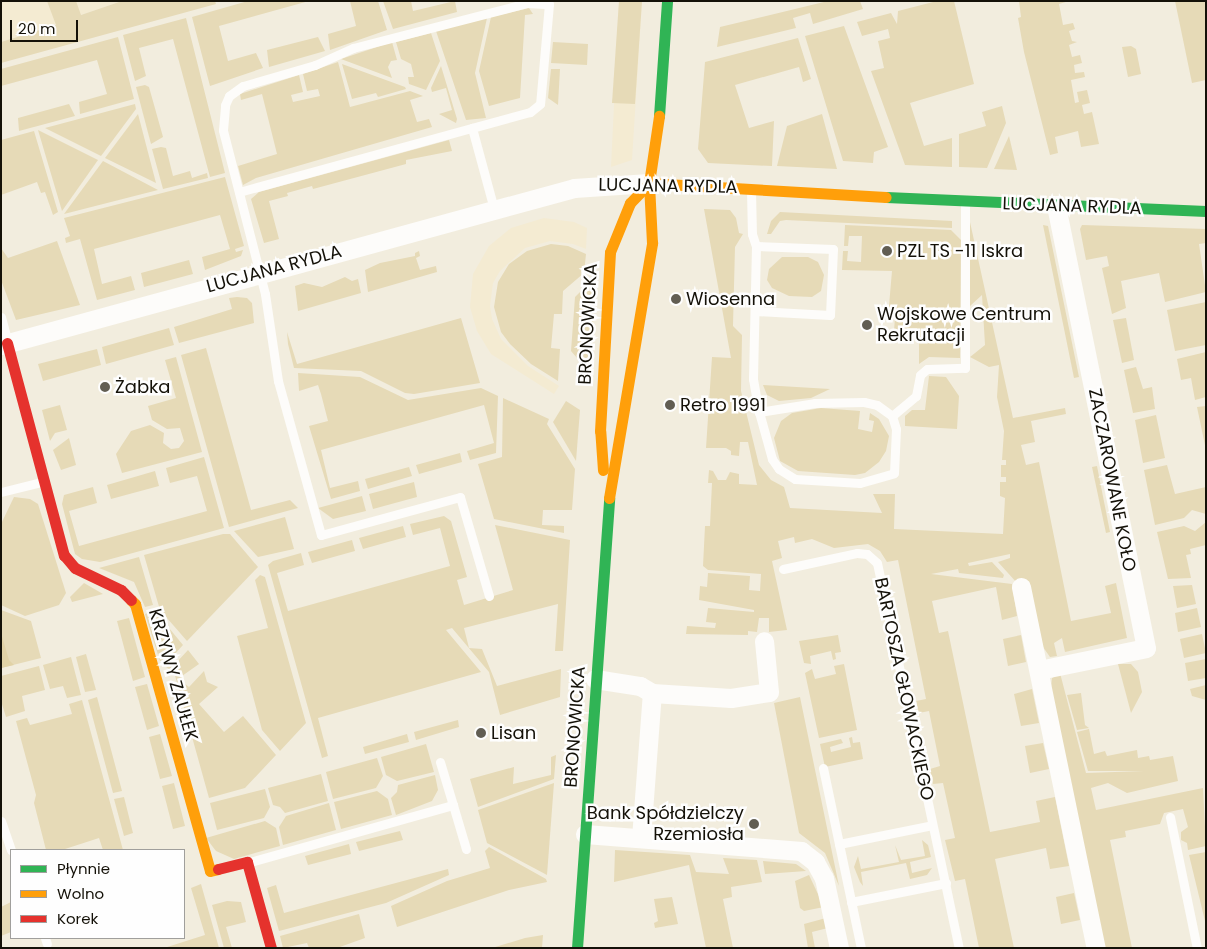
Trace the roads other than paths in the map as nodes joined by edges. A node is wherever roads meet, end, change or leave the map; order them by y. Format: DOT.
graph roads {
  1 [pos="667,1"];
  2 [pos="472,128"];
  3 [pos="649,183"];
  4 [pos="751,188"];
  5 [pos="239,192"];
  6 [pos="965,201"];
  7 [pos="1056,205"];
  8 [pos="494,209"];
  9 [pos="1206,210"];
  10 [pos="756,246"];
  11 [pos="260,272"];
  12 [pos="755,311"];
  13 [pos="1,317"];
  14 [pos="4,344"];
  15 [pos="759,412"];
  16 [pos="892,416"];
  17 [pos="44,481"];
  18 [pos="1,492"];
  19 [pos="607,509"];
  20 [pos="783,569"];
  21 [pos="1022,587"];
  22 [pos="489,596"];
  23 [pos="764,642"];
  24 [pos="1038,670"];
  25 [pos="595,678"];
  26 [pos="652,694"];
  27 [pos="440,762"];
  28 [pos="823,768"];
  29 [pos="453,805"];
  30 [pos="1170,817"];
  31 [pos="1,821"];
  32 [pos="932,825"];
  33 [pos="585,834"];
  34 [pos="641,838"];
  35 [pos="839,844"];
  36 [pos="11,849"];
  37 [pos="466,849"];
  38 [pos="247,862"];
  39 [pos="946,883"];
  40 [pos="851,902"];
  41 [pos="272,948"];
  42 [pos="577,948"];
  43 [pos="839,948"];
  44 [pos="861,948"];
  45 [pos="959,948"];
  46 [pos="1096,948"];
  47 [pos="1197,948"];
  1 -- 3 [label="street, BRONOWICKA"];
  2 -- 5 [label="lane"];
  2 -- 5 [label="lane"];
  2 -- 8 [label="lane"];
  3 -- 4 [label="street, LUCJANA RYDLA"];
  3 -- 8 [label="street, LUCJANA RYDLA"];
  3 -- 19 [label="street, BRONOWICKA"];
  3 -- 19 [label="street, BRONOWICKA"];
  4 -- 6 [label="street, LUCJANA RYDLA"];
  4 -- 10 [label="lane"];
  5 -- 11 [label="lane"];
  6 -- 7 [label="street, LUCJANA RYDLA"];
  6 -- 16 [label="lane"];
  7 -- 9 [label="street, LUCJANA RYDLA"];
  7 -- 24 [label="street, ZACZAROWANE KOŁO"];
  8 -- 11 [label="street, LUCJANA RYDLA"];
  10 -- 12 [label="lane"];
  10 -- 12 [label="lane"];
  11 -- 14 [label="street, LUCJANA RYDLA"];
  11 -- 22 [label="lane"];
  12 -- 15 [label="lane"];
  13 -- 14 [label="lane"];
  14 -- 17 [label="street, KRZYWY ZAUŁEK"];
  15 -- 16 [label="lane"];
  15 -- 16 [label="lane"];
  17 -- 18 [label="lane"];
  17 -- 38 [label="street, KRZYWY ZAUŁEK"];
  19 -- 25 [label="street, BRONOWICKA"];
  20 -- 32 [label="lane, BARTOSZA GŁOWACKIEGO"];
  21 -- 24 [label="street"];
  23 -- 26 [label="street"];
  24 -- 46 [label="street"];
  25 -- 26 [label="street"];
  25 -- 33 [label="street, BRONOWICKA"];
  26 -- 34 [label="street"];
  27 -- 29 [label="lane"];
  28 -- 35 [label="lane"];
  29 -- 37 [label="lane"];
  29 -- 38 [label="lane, KRZYWY ZAUŁEK"];
  30 -- 47 [label="lane"];
  31 -- 36 [label="lane"];
  32 -- 35 [label="lane, BARTOSZA GŁOWACKIEGO"];
  32 -- 39 [label="lane, BARTOSZA GŁOWACKIEGO"];
  33 -- 34 [label="street"];
  33 -- 42 [label="street, BRONOWICKA"];
  34 -- 43 [label="street"];
  35 -- 40 [label="lane"];
  38 -- 41 [label="street"];
  39 -- 40 [label="lane"];
  39 -- 45 [label="lane, BARTOSZA GŁOWACKIEGO"];
  40 -- 44 [label="lane"];
}
